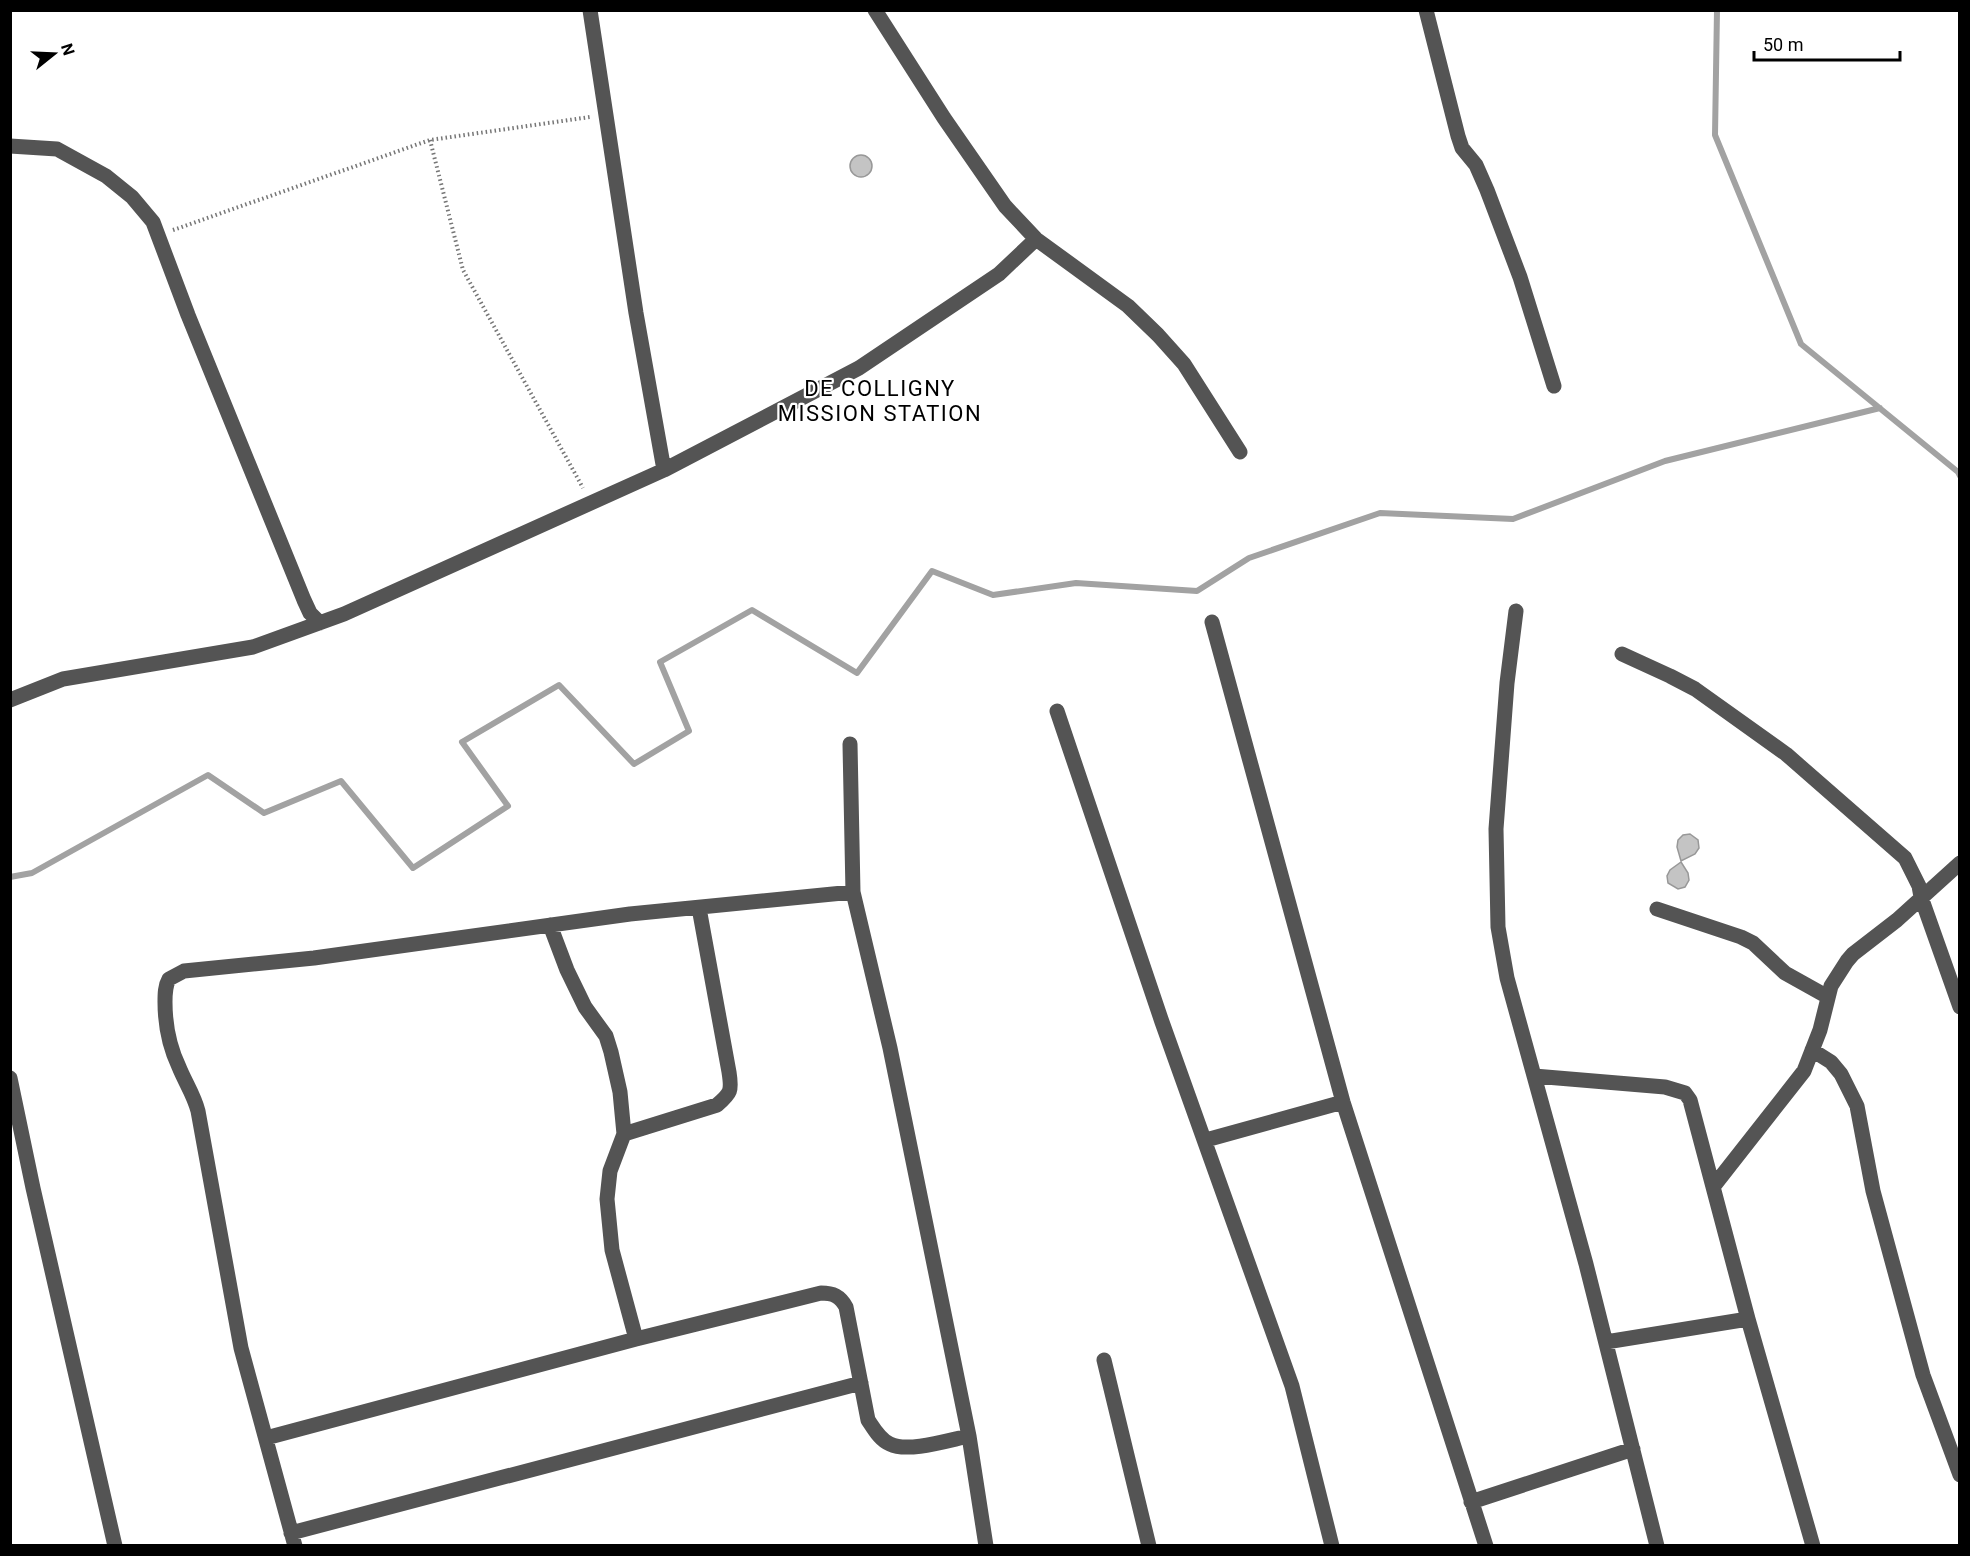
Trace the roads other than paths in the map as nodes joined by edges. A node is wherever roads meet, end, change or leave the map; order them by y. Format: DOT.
graph roads {
  1 [pos="590,10"];
  2 [pos="875,10"];
  3 [pos="1426,10"];
  4 [pos="10,146"];
  5 [pos="1036,239"];
  6 [pos="1554,386"];
  7 [pos="1240,452"];
  8 [pos="664,470"];
  9 [pos="1516,611"];
  10 [pos="1212,621"];
  11 [pos="320,623"];
  12 [pos="1622,654"];
  13 [pos="10,700"];
  14 [pos="1057,711"];
  15 [pos="850,744"];
  16 [pos="1959,863"];
  17 [pos="853,892"];
  18 [pos="1921,897"];
  19 [pos="699,908"];
  20 [pos="1658,909"];
  21 [pos="549,925"];
  22 [pos="1828,997"];
  23 [pos="1959,1007"];
  24 [pos="1812,1050"];
  25 [pos="1534,1076"];
  26 [pos="10,1078"];
  27 [pos="1343,1102"];
  28 [pos="624,1134"];
  29 [pos="1206,1140"];
  30 [pos="1713,1187"];
  31 [pos="1748,1319"];
  32 [pos="636,1339"];
  33 [pos="1606,1342"];
  34 [pos="1104,1359"];
  35 [pos="861,1383"];
  36 [pos="969,1436"];
  37 [pos="266,1438"];
  38 [pos="1633,1449"];
  39 [pos="1959,1475"];
  40 [pos="1472,1502"];
  41 [pos="293,1539"];
  42 [pos="115,1545"];
  43 [pos="986,1545"];
  44 [pos="1149,1545"];
  45 [pos="1332,1545"];
  46 [pos="1486,1545"];
  47 [pos="1657,1545"];
  48 [pos="1813,1545"];
  1 -- 8 [label="street"];
  2 -- 5 [label="street"];
  3 -- 6 [label="street"];
  4 -- 11 [label="street"];
  5 -- 7 [label="street"];
  5 -- 8 [label="street"];
  8 -- 11 [label="street"];
  9 -- 25 [label="street"];
  10 -- 27 [label="street"];
  11 -- 13 [label="street"];
  12 -- 18 [label="street"];
  14 -- 29 [label="street"];
  15 -- 17 [label="street"];
  16 -- 18 [label="street"];
  17 -- 19 [label="street"];
  17 -- 36 [label="street"];
  18 -- 22 [label="street"];
  18 -- 23 [label="street"];
  19 -- 21 [label="street"];
  19 -- 28 [label="street"];
  20 -- 22 [label="street"];
  21 -- 28 [label="street"];
  21 -- 37 [label="street"];
  22 -- 24 [label="street"];
  24 -- 30 [label="street"];
  24 -- 39 [label="street"];
  25 -- 30 [label="street"];
  25 -- 33 [label="street"];
  26 -- 42 [label="street"];
  27 -- 29 [label="street"];
  27 -- 40 [label="street"];
  28 -- 32 [label="street"];
  29 -- 45 [label="street"];
  30 -- 31 [label="street"];
  31 -- 33 [label="street"];
  31 -- 48 [label="street"];
  32 -- 35 [label="street"];
  32 -- 37 [label="street"];
  33 -- 38 [label="street"];
  34 -- 44 [label="street"];
  35 -- 36 [label="street"];
  35 -- 41 [label="street"];
  36 -- 43 [label="street"];
  37 -- 41 [label="street"];
  38 -- 40 [label="street"];
  38 -- 47 [label="street"];
  40 -- 46 [label="street"];
}
